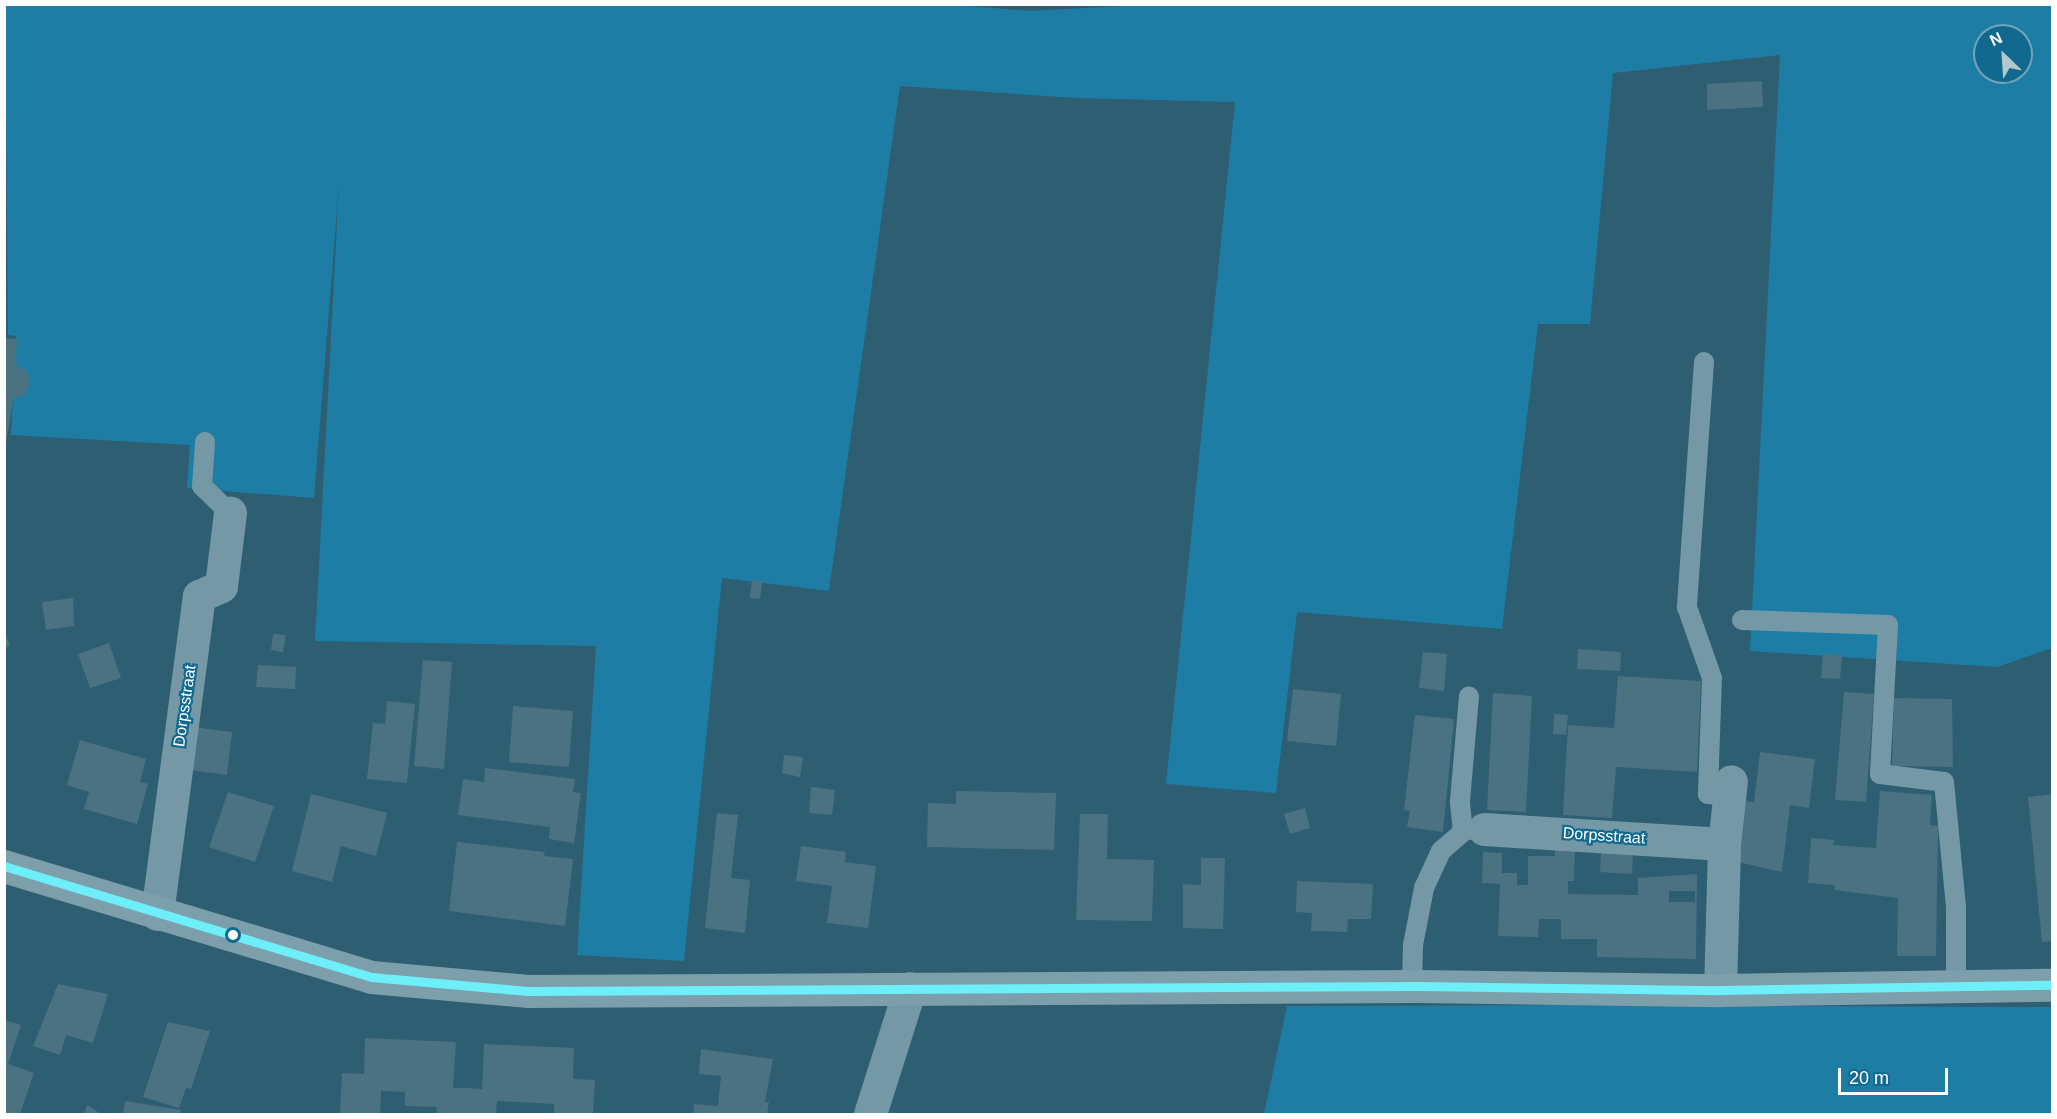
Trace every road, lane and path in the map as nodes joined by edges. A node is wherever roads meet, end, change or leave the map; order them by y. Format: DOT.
graph roads {
  1 [pos="1704,362"];
  2 [pos="205,441"];
  3 [pos="230,513"];
  4 [pos="1742,620"];
  5 [pos="1468,696"];
  6 [pos="1730,789"];
  7 [pos="1474,830"];
  8 [pos="1724,844"];
  9 [pos="4,866"];
  10 [pos="157,914"];
  11 [pos="2052,985"];
  12 [pos="1412,986"];
  13 [pos="910,988"];
  14 [pos="1956,988"];
  15 [pos="1720,990"];
  16 [pos="870,1114"];
  1 -- 6 [label="lane"];
  2 -- 3 [label="lane"];
  3 -- 10 [label="street, Dorpsstraat"];
  4 -- 14 [label="lane"];
  5 -- 7 [label="lane"];
  6 -- 8 [label="street"];
  7 -- 8 [label="street, Dorpsstraat"];
  7 -- 12 [label="lane"];
  8 -- 15 [label="street"];
  9 -- 10 [label="street"];
  10 -- 13 [label="street"];
  11 -- 14 [label="street"];
  12 -- 13 [label="street"];
  12 -- 15 [label="street"];
  13 -- 16 [label="street"];
  14 -- 15 [label="street"];
}
